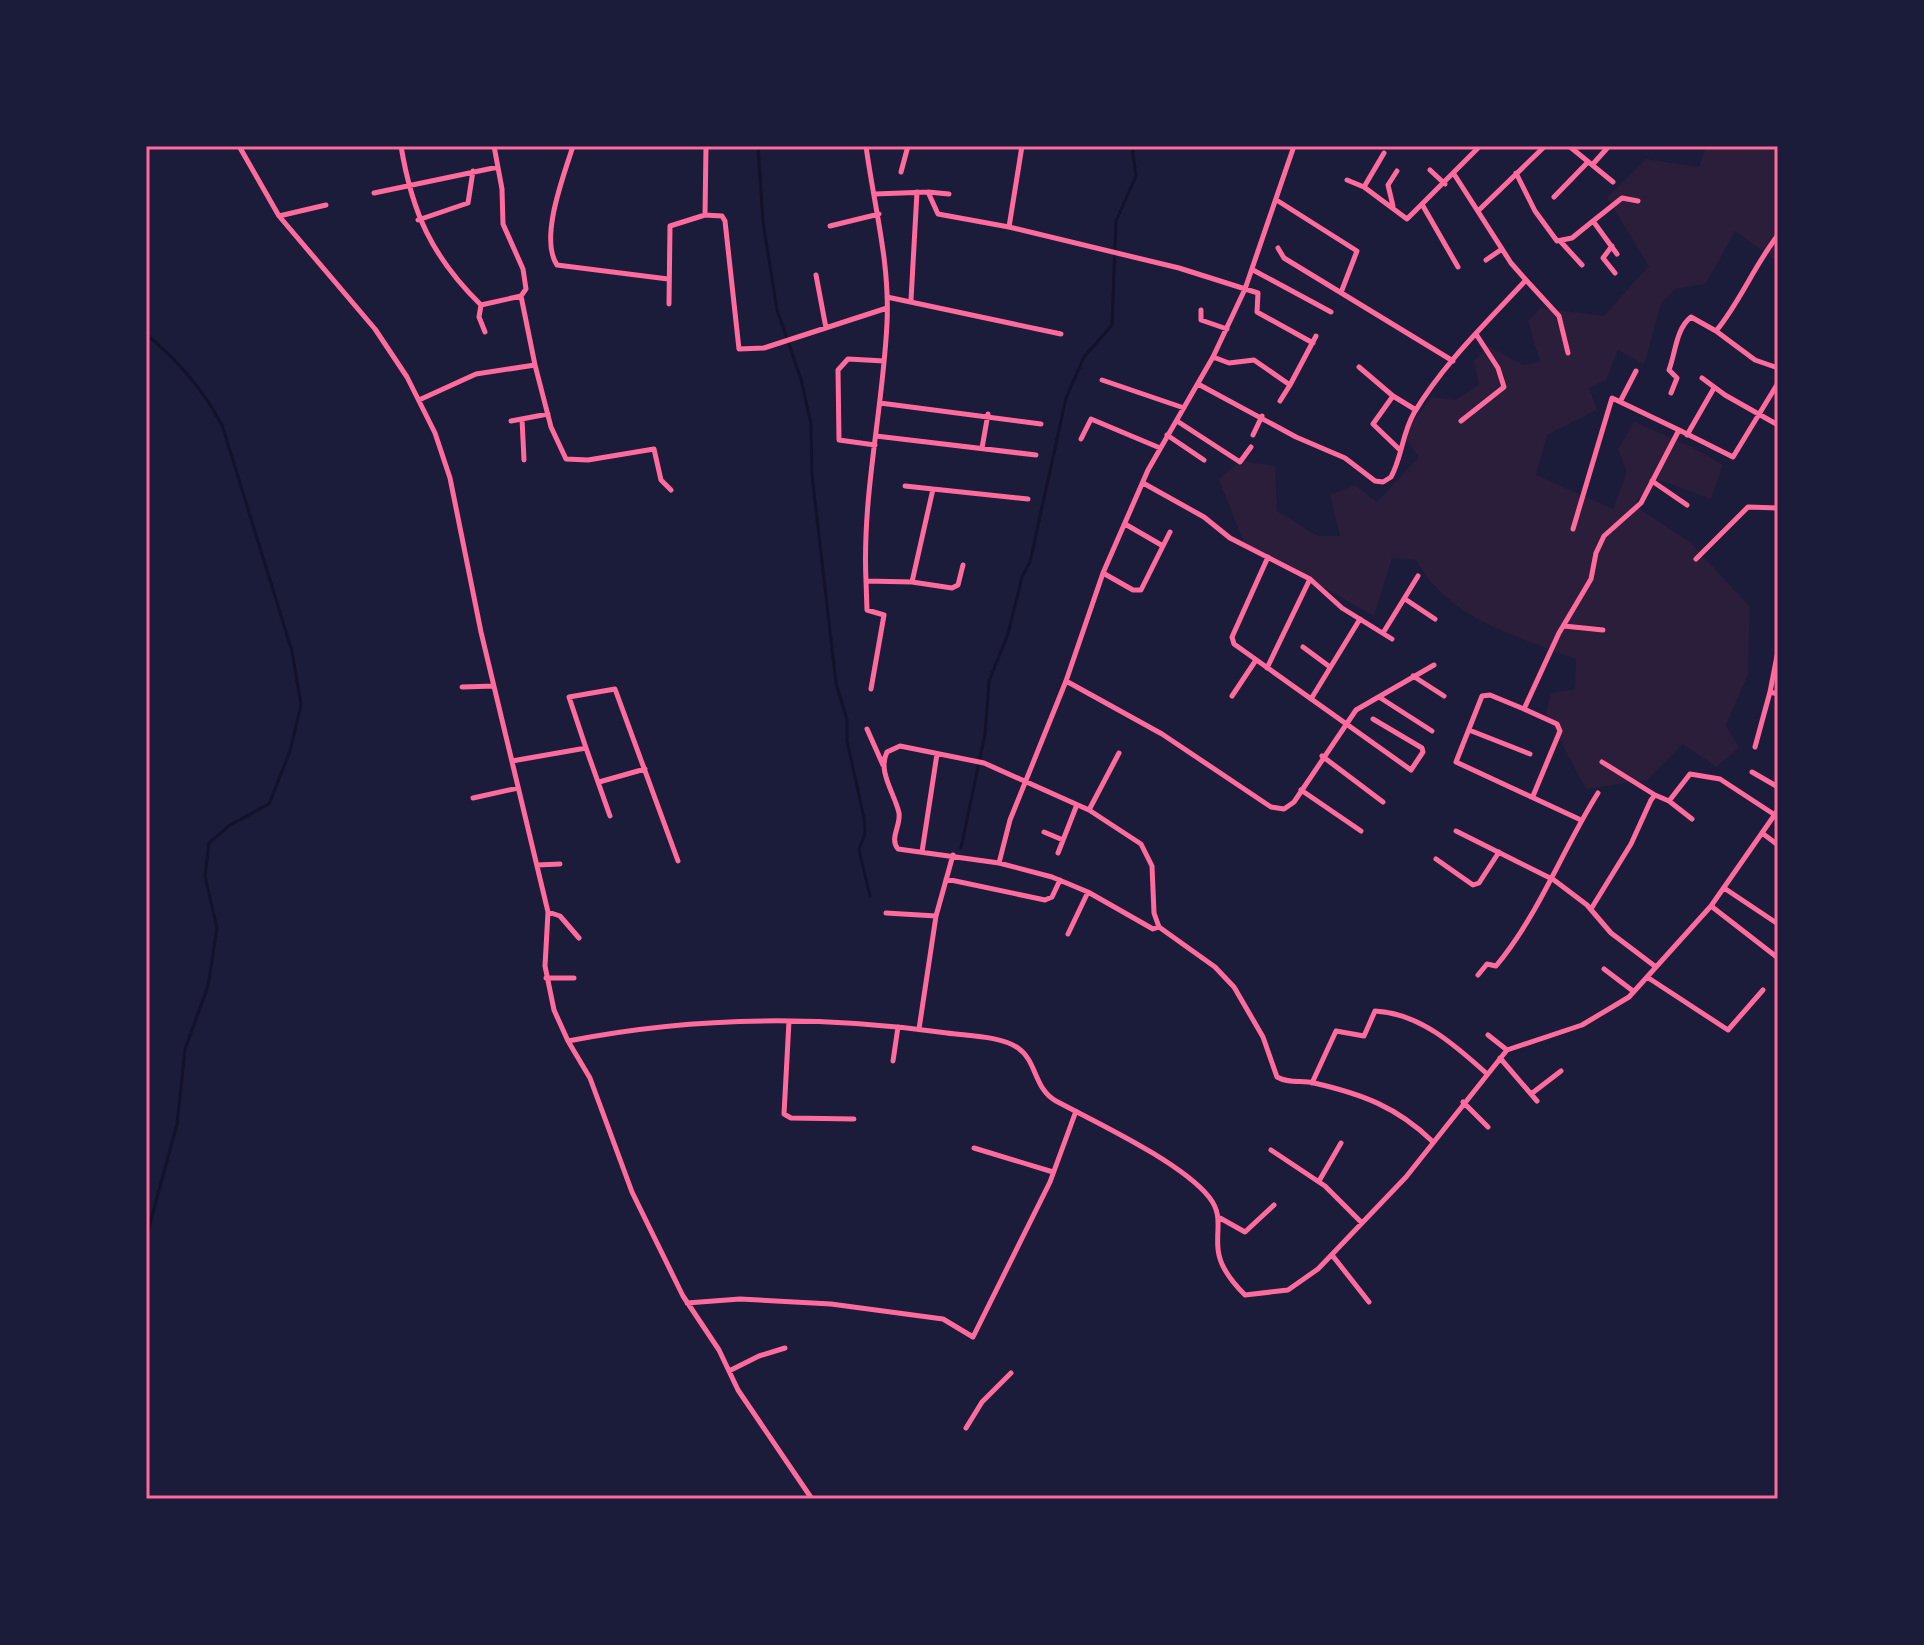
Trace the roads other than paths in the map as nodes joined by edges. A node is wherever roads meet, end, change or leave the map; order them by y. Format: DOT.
graph roads {
  1 [pos="239,146"];
  2 [pos="401,146"];
  3 [pos="494,146"];
  4 [pos="573,146"];
  5 [pos="706,146"];
  6 [pos="866,146"];
  7 [pos="908,146"];
  8 [pos="1022,146"];
  9 [pos="1294,146"];
  10 [pos="1480,146"];
  11 [pos="1545,146"];
  12 [pos="1569,146"];
  13 [pos="1609,146"];
  14 [pos="1384,153"];
  15 [pos="1590,163"];
  16 [pos="498,167"];
  17 [pos="1430,170"];
  18 [pos="473,171"];
  19 [pos="1397,171"];
  20 [pos="901,172"];
  21 [pos="1516,173"];
  22 [pos="1454,174"];
  23 [pos="1347,180"];
  24 [pos="1613,182"];
  25 [pos="1445,184"];
  26 [pos="409,186"];
  27 [pos="1364,187"];
  28 [pos="917,192"];
  29 [pos="928,192"];
  30 [pos="374,193"];
  31 [pos="875,194"];
  32 [pos="949,194"];
  33 [pos="1554,197"];
  34 [pos="1278,201"];
  35 [pos="1638,201"];
  36 [pos="326,205"];
  37 [pos="1423,206"];
  38 [pos="1393,207"];
  39 [pos="1479,210"];
  40 [pos="879,214"];
  41 [pos="705,215"];
  42 [pos="279,216"];
  43 [pos="418,220"];
  44 [pos="1593,221"];
  45 [pos="830,226"];
  46 [pos="1009,227"];
  47 [pos="1778,235"];
  48 [pos="1561,242"];
  49 [pos="1612,246"];
  50 [pos="1278,248"];
  51 [pos="1502,249"];
  52 [pos="1617,254"];
  53 [pos="1486,260"];
  54 [pos="1582,265"];
  55 [pos="1458,267"];
  56 [pos="1253,270"];
  57 [pos="1615,273"];
  58 [pos="816,275"];
  59 [pos="668,279"];
  60 [pos="1526,280"];
  61 [pos="1245,289"];
  62 [pos="1342,290"];
  63 [pos="521,296"];
  64 [pos="887,297"];
  65 [pos="911,300"];
  66 [pos="669,304"];
  67 [pos="481,305"];
  68 [pos="887,308"];
  69 [pos="1201,310"];
  70 [pos="1331,312"];
  71 [pos="826,328"];
  72 [pos="1227,329"];
  73 [pos="1716,331"];
  74 [pos="485,332"];
  75 [pos="1061,334"];
  76 [pos="1476,334"];
  77 [pos="1316,336"];
  78 [pos="1313,343"];
  79 [pos="1568,353"];
  80 [pos="1213,357"];
  81 [pos="884,361"];
  82 [pos="1453,361"];
  83 [pos="535,365"];
  84 [pos="1359,367"];
  85 [pos="1778,368"];
  86 [pos="1636,371"];
  87 [pos="1702,378"];
  88 [pos="1102,380"];
  89 [pos="1778,383"];
  90 [pos="1198,384"];
  91 [pos="1290,385"];
  92 [pos="1714,388"];
  93 [pos="1671,393"];
  94 [pos="1393,396"];
  95 [pos="419,400"];
  96 [pos="1621,400"];
  97 [pos="1280,401"];
  98 [pos="880,403"];
  99 [pos="1184,408"];
  100 [pos="1416,410"];
  101 [pos="548,414"];
  102 [pos="988,414"];
  103 [pos="1758,414"];
  104 [pos="1262,416"];
  105 [pos="522,419"];
  106 [pos="511,421"];
  107 [pos="1176,421"];
  108 [pos="1461,421"];
  109 [pos="1041,424"];
  110 [pos="1778,425"];
  111 [pos="1679,430"];
  112 [pos="1167,435"];
  113 [pos="1253,435"];
  114 [pos="1687,435"];
  115 [pos="876,436"];
  116 [pos="1081,439"];
  117 [pos="875,445"];
  118 [pos="1251,447"];
  119 [pos="982,448"];
  120 [pos="1160,448"];
  121 [pos="1400,450"];
  122 [pos="1036,455"];
  123 [pos="524,460"];
  124 [pos="1204,460"];
  125 [pos="1652,481"];
  126 [pos="1143,483"];
  127 [pos="905,486"];
  128 [pos="933,489"];
  129 [pos="671,490"];
  130 [pos="1028,499"];
  131 [pos="1687,505"];
  132 [pos="1776,508"];
  133 [pos="1125,524"];
  134 [pos="1573,529"];
  135 [pos="1170,532"];
  136 [pos="1163,546"];
  137 [pos="1268,557"];
  138 [pos="1696,559"];
  139 [pos="963,565"];
  140 [pos="1103,573"];
  141 [pos="1418,576"];
  142 [pos="1310,579"];
  143 [pos="866,581"];
  144 [pos="912,582"];
  145 [pos="1405,599"];
  146 [pos="1360,619"];
  147 [pos="1435,619"];
  148 [pos="1563,626"];
  149 [pos="1603,630"];
  150 [pos="1383,633"];
  151 [pos="1392,639"];
  152 [pos="1303,647"];
  153 [pos="1778,651"];
  154 [pos="1256,660"];
  155 [pos="1434,665"];
  156 [pos="1330,667"];
  157 [pos="1267,668"];
  158 [pos="1413,676"];
  159 [pos="1066,681"];
  160 [pos="494,686"];
  161 [pos="462,687"];
  162 [pos="871,689"];
  163 [pos="1770,692"];
  164 [pos="1778,694"];
  165 [pos="1232,696"];
  166 [pos="1444,696"];
  167 [pos="1379,697"];
  168 [pos="1311,699"];
  169 [pos="1524,709"];
  170 [pos="1373,719"];
  171 [pos="1344,724"];
  172 [pos="867,729"];
  173 [pos="1469,730"];
  174 [pos="1432,731"];
  175 [pos="1755,747"];
  176 [pos="586,748"];
  177 [pos="1119,753"];
  178 [pos="937,754"];
  179 [pos="1530,754"];
  180 [pos="1322,756"];
  181 [pos="512,761"];
  182 [pos="1602,762"];
  183 [pos="883,765"];
  184 [pos="645,769"];
  185 [pos="1752,772"];
  186 [pos="1024,780"];
  187 [pos="599,782"];
  188 [pos="1778,787"];
  189 [pos="518,788"];
  190 [pos="1301,790"];
  191 [pos="1598,793"];
  192 [pos="1655,795"];
  193 [pos="1533,796"];
  194 [pos="473,798"];
  195 [pos="1669,801"];
  196 [pos="1383,802"];
  197 [pos="1076,807"];
  198 [pos="1089,810"];
  199 [pos="1776,812"];
  200 [pos="610,816"];
  201 [pos="1692,819"];
  202 [pos="1581,820"];
  203 [pos="1361,831"];
  204 [pos="1456,831"];
  205 [pos="1044,832"];
  206 [pos="1762,833"];
  207 [pos="1063,840"];
  208 [pos="1778,845"];
  209 [pos="922,852"];
  210 [pos="1499,852"];
  211 [pos="1058,853"];
  212 [pos="953,855"];
  213 [pos="1436,859"];
  214 [pos="678,861"];
  215 [pos="999,863"];
  216 [pos="560,864"];
  217 [pos="537,865"];
  218 [pos="946,879"];
  219 [pos="1060,880"];
  220 [pos="1554,880"];
  221 [pos="1724,888"];
  222 [pos="1088,892"];
  223 [pos="1711,906"];
  224 [pos="1591,909"];
  225 [pos="548,912"];
  226 [pos="886,913"];
  227 [pos="936,916"];
  228 [pos="1778,924"];
  229 [pos="1159,927"];
  230 [pos="1068,934"];
  231 [pos="579,938"];
  232 [pos="1778,958"];
  233 [pos="1656,967"];
  234 [pos="1604,969"];
  235 [pos="1478,975"];
  236 [pos="1647,977"];
  237 [pos="546,978"];
  238 [pos="574,978"];
  239 [pos="1763,990"];
  240 [pos="1633,991"];
  241 [pos="789,1021"];
  242 [pos="898,1027"];
  243 [pos="919,1029"];
  244 [pos="1488,1035"];
  245 [pos="568,1041"];
  246 [pos="1507,1050"];
  247 [pos="1500,1058"];
  248 [pos="893,1061"];
  249 [pos="1561,1071"];
  250 [pos="1486,1073"];
  251 [pos="1312,1083"];
  252 [pos="1531,1094"];
  253 [pos="1537,1101"];
  254 [pos="1463,1102"];
  255 [pos="1076,1111"];
  256 [pos="854,1119"];
  257 [pos="1488,1127"];
  258 [pos="1432,1141"];
  259 [pos="1341,1143"];
  260 [pos="974,1148"];
  261 [pos="1271,1150"];
  262 [pos="1053,1172"];
  263 [pos="1319,1181"];
  264 [pos="1274,1205"];
  265 [pos="1220,1218"];
  266 [pos="1362,1223"];
  267 [pos="1332,1255"];
  268 [pos="1369,1302"];
  269 [pos="687,1303"];
  270 [pos="785,1348"];
  271 [pos="729,1371"];
  272 [pos="1011,1373"];
  273 [pos="966,1428"];
  274 [pos="812,1499"];
  1 -- 42 [label="street"];
  2 -- 26 [label="street"];
  3 -- 16 [label="street"];
  4 -- 59 [label="street"];
  5 -- 41 [label="street"];
  6 -- 31 [label="street"];
  7 -- 20 [label="street"];
  8 -- 46 [label="street"];
  9 -- 34 [label="street"];
  10 -- 22 [label="street"];
  11 -- 21 [label="street"];
  12 -- 15 [label="street"];
  13 -- 15 [label="street"];
  14 -- 27 [label="street"];
  15 -- 24 [label="street"];
  15 -- 33 [label="street"];
  16 -- 18 [label="street"];
  16 -- 63 [label="street"];
  17 -- 25 [label="street"];
  18 -- 26 [label="street"];
  18 -- 43 [label="street"];
  19 -- 38 [label="street"];
  21 -- 39 [label="street"];
  21 -- 48 [label="street"];
  22 -- 25 [label="street"];
  22 -- 39 [label="street"];
  23 -- 27 [label="street"];
  25 -- 37 [label="street"];
  26 -- 30 [label="street"];
  26 -- 43 [label="street"];
  27 -- 38 [label="street"];
  28 -- 29 [label="street"];
  28 -- 31 [label="street"];
  28 -- 65 [label="street"];
  29 -- 32 [label="street"];
  29 -- 46 [label="street"];
  31 -- 40 [label="street"];
  34 -- 56 [label="street"];
  34 -- 62 [label="street"];
  35 -- 44 [label="street"];
  36 -- 42 [label="street"];
  37 -- 38 [label="street"];
  37 -- 55 [label="street"];
  39 -- 51 [label="street"];
  40 -- 45 [label="street"];
  40 -- 64 [label="street"];
  41 -- 59 [label="street"];
  41 -- 71 [label="street"];
  42 -- 95 [label="street"];
  43 -- 67 [label="street"];
  44 -- 48 [label="street"];
  44 -- 49 [label="street"];
  46 -- 61 [label="street"];
  47 -- 73 [label="street"];
  48 -- 54 [label="street"];
  49 -- 52 [label="street"];
  49 -- 57 [label="street"];
  50 -- 62 [label="street"];
  51 -- 53 [label="street"];
  51 -- 60 [label="street"];
  56 -- 61 [label="street"];
  56 -- 70 [label="street"];
  58 -- 71 [label="street"];
  59 -- 66 [label="street"];
  60 -- 76 [label="street"];
  60 -- 79 [label="street"];
  61 -- 72 [label="street"];
  61 -- 78 [label="street"];
  62 -- 82 [label="street"];
  63 -- 67 [label="street"];
  63 -- 83 [label="street"];
  64 -- 65 [label="street"];
  64 -- 68 [label="street"];
  65 -- 75 [label="street"];
  67 -- 74 [label="street"];
  68 -- 71 [label="street"];
  68 -- 81 [label="street"];
  69 -- 72 [label="street"];
  72 -- 80 [label="street"];
  73 -- 85 [label="street"];
  73 -- 93 [label="street"];
  76 -- 82 [label="street"];
  76 -- 108 [label="street"];
  77 -- 78 [label="street"];
  78 -- 91 [label="street"];
  80 -- 90 [label="street"];
  80 -- 91 [label="street"];
  81 -- 98 [label="street"];
  81 -- 117 [label="street"];
  82 -- 100 [label="street"];
  83 -- 95 [label="street"];
  83 -- 101 [label="street"];
  84 -- 94 [label="street"];
  86 -- 96 [label="street"];
  87 -- 92 [label="street"];
  88 -- 99 [label="street"];
  89 -- 103 [label="street"];
  90 -- 99 [label="street"];
  90 -- 104 [label="street"];
  91 -- 97 [label="street"];
  92 -- 103 [label="street"];
  92 -- 114 [label="street"];
  94 -- 100 [label="street"];
  94 -- 121 [label="street"];
  95 -- 160 [label="street"];
  96 -- 111 [label="street"];
  96 -- 134 [label="street"];
  98 -- 102 [label="street"];
  98 -- 115 [label="street"];
  99 -- 107 [label="street"];
  100 -- 121 [label="street"];
  101 -- 105 [label="street"];
  101 -- 129 [label="street"];
  102 -- 109 [label="street"];
  102 -- 119 [label="street"];
  103 -- 110 [label="street"];
  103 -- 114 [label="street"];
  104 -- 113 [label="street"];
  104 -- 121 [label="street"];
  105 -- 106 [label="street"];
  105 -- 123 [label="street"];
  107 -- 112 [label="street"];
  107 -- 118 [label="street"];
  111 -- 114 [label="street"];
  111 -- 125 [label="street"];
  112 -- 120 [label="street"];
  112 -- 124 [label="street"];
  115 -- 117 [label="street"];
  115 -- 119 [label="street"];
  116 -- 120 [label="street"];
  117 -- 143 [label="street"];
  119 -- 122 [label="street"];
  120 -- 126 [label="street"];
  125 -- 131 [label="street"];
  125 -- 148 [label="street"];
  126 -- 133 [label="street"];
  126 -- 137 [label="street"];
  127 -- 128 [label="street"];
  128 -- 130 [label="street"];
  128 -- 144 [label="street"];
  132 -- 138 [label="street"];
  133 -- 136 [label="street"];
  133 -- 140 [label="street"];
  135 -- 136 [label="street"];
  136 -- 140 [label="street"];
  137 -- 142 [label="street"];
  137 -- 154 [label="street"];
  139 -- 144 [label="street"];
  140 -- 159 [label="street"];
  141 -- 145 [label="street"];
  142 -- 146 [label="street"];
  142 -- 157 [label="street"];
  143 -- 144 [label="street"];
  143 -- 162 [label="street"];
  145 -- 147 [label="street"];
  145 -- 150 [label="street"];
  146 -- 150 [label="street"];
  146 -- 156 [label="street"];
  148 -- 149 [label="street"];
  148 -- 169 [label="street"];
  150 -- 151 [label="street"];
  152 -- 156 [label="street"];
  153 -- 163 [label="street"];
  154 -- 157 [label="street"];
  154 -- 165 [label="street"];
  155 -- 158 [label="street"];
  156 -- 168 [label="street"];
  157 -- 168 [label="street"];
  158 -- 166 [label="street"];
  158 -- 167 [label="street"];
  159 -- 186 [label="street"];
  159 -- 190 [label="street"];
  160 -- 161 [label="street"];
  160 -- 181 [label="street"];
  163 -- 164 [label="street"];
  163 -- 175 [label="street"];
  167 -- 171 [label="street"];
  167 -- 174 [label="street"];
  168 -- 171 [label="street"];
  169 -- 173 [label="street"];
  169 -- 193 [label="street"];
  170 -- 171 [label="street"];
  171 -- 180 [label="street"];
  172 -- 183 [label="street"];
  173 -- 179 [label="street"];
  173 -- 193 [label="street"];
  176 -- 181 [label="street"];
  176 -- 184 [label="street"];
  176 -- 187 [label="street"];
  177 -- 198 [label="street"];
  178 -- 183 [label="street"];
  178 -- 186 [label="street"];
  178 -- 209 [label="street"];
  180 -- 190 [label="street"];
  180 -- 196 [label="street"];
  181 -- 189 [label="street"];
  182 -- 192 [label="street"];
  183 -- 209 [label="street"];
  184 -- 187 [label="street"];
  184 -- 214 [label="street"];
  185 -- 188 [label="street"];
  186 -- 197 [label="street"];
  186 -- 215 [label="street"];
  187 -- 200 [label="street"];
  189 -- 194 [label="street"];
  189 -- 217 [label="street"];
  190 -- 203 [label="street"];
  191 -- 202 [label="street"];
  192 -- 195 [label="street"];
  192 -- 224 [label="street"];
  193 -- 202 [label="street"];
  195 -- 199 [label="street"];
  195 -- 201 [label="street"];
  197 -- 198 [label="street"];
  197 -- 207 [label="street"];
  198 -- 229 [label="street"];
  199 -- 206 [label="street"];
  202 -- 220 [label="street"];
  204 -- 210 [label="street"];
  205 -- 207 [label="street"];
  206 -- 208 [label="street"];
  206 -- 221 [label="street"];
  207 -- 211 [label="street"];
  209 -- 212 [label="street"];
  210 -- 213 [label="street"];
  210 -- 220 [label="street"];
  212 -- 215 [label="street"];
  212 -- 218 [label="street"];
  215 -- 219 [label="street"];
  216 -- 217 [label="street"];
  217 -- 225 [label="street"];
  218 -- 219 [label="street"];
  218 -- 227 [label="street"];
  219 -- 222 [label="street"];
  220 -- 224 [label="street"];
  220 -- 235 [label="street"];
  221 -- 223 [label="street"];
  221 -- 228 [label="street"];
  222 -- 229 [label="street"];
  222 -- 230 [label="street"];
  223 -- 232 [label="street"];
  223 -- 233 [label="street"];
  224 -- 233 [label="street"];
  225 -- 231 [label="street"];
  225 -- 237 [label="street"];
  226 -- 227 [label="street"];
  227 -- 243 [label="street"];
  229 -- 251 [label="street"];
  233 -- 236 [label="street"];
  234 -- 240 [label="street"];
  236 -- 239 [label="street"];
  236 -- 240 [label="street"];
  237 -- 238 [label="street"];
  237 -- 245 [label="street"];
  240 -- 246 [label="street"];
  241 -- 242 [label="street"];
  241 -- 245 [label="street"];
  241 -- 256 [label="street"];
  242 -- 243 [label="street"];
  242 -- 248 [label="street"];
  243 -- 255 [label="street"];
  244 -- 246 [label="street"];
  245 -- 269 [label="street"];
  246 -- 247 [label="street"];
  247 -- 250 [label="street"];
  247 -- 252 [label="street"];
  249 -- 252 [label="street"];
  250 -- 251 [label="street"];
  250 -- 254 [label="street"];
  251 -- 258 [label="street"];
  252 -- 253 [label="street"];
  254 -- 257 [label="street"];
  254 -- 258 [label="street"];
  255 -- 262 [label="street"];
  255 -- 265 [label="street"];
  258 -- 266 [label="street"];
  259 -- 263 [label="street"];
  260 -- 262 [label="street"];
  261 -- 263 [label="street"];
  262 -- 269 [label="street"];
  263 -- 266 [label="street"];
  264 -- 265 [label="street"];
  265 -- 267 [label="street"];
  266 -- 267 [label="street"];
  267 -- 268 [label="street"];
  269 -- 271 [label="street"];
  270 -- 271 [label="street"];
  271 -- 274 [label="street"];
  272 -- 273 [label="street"];
}
